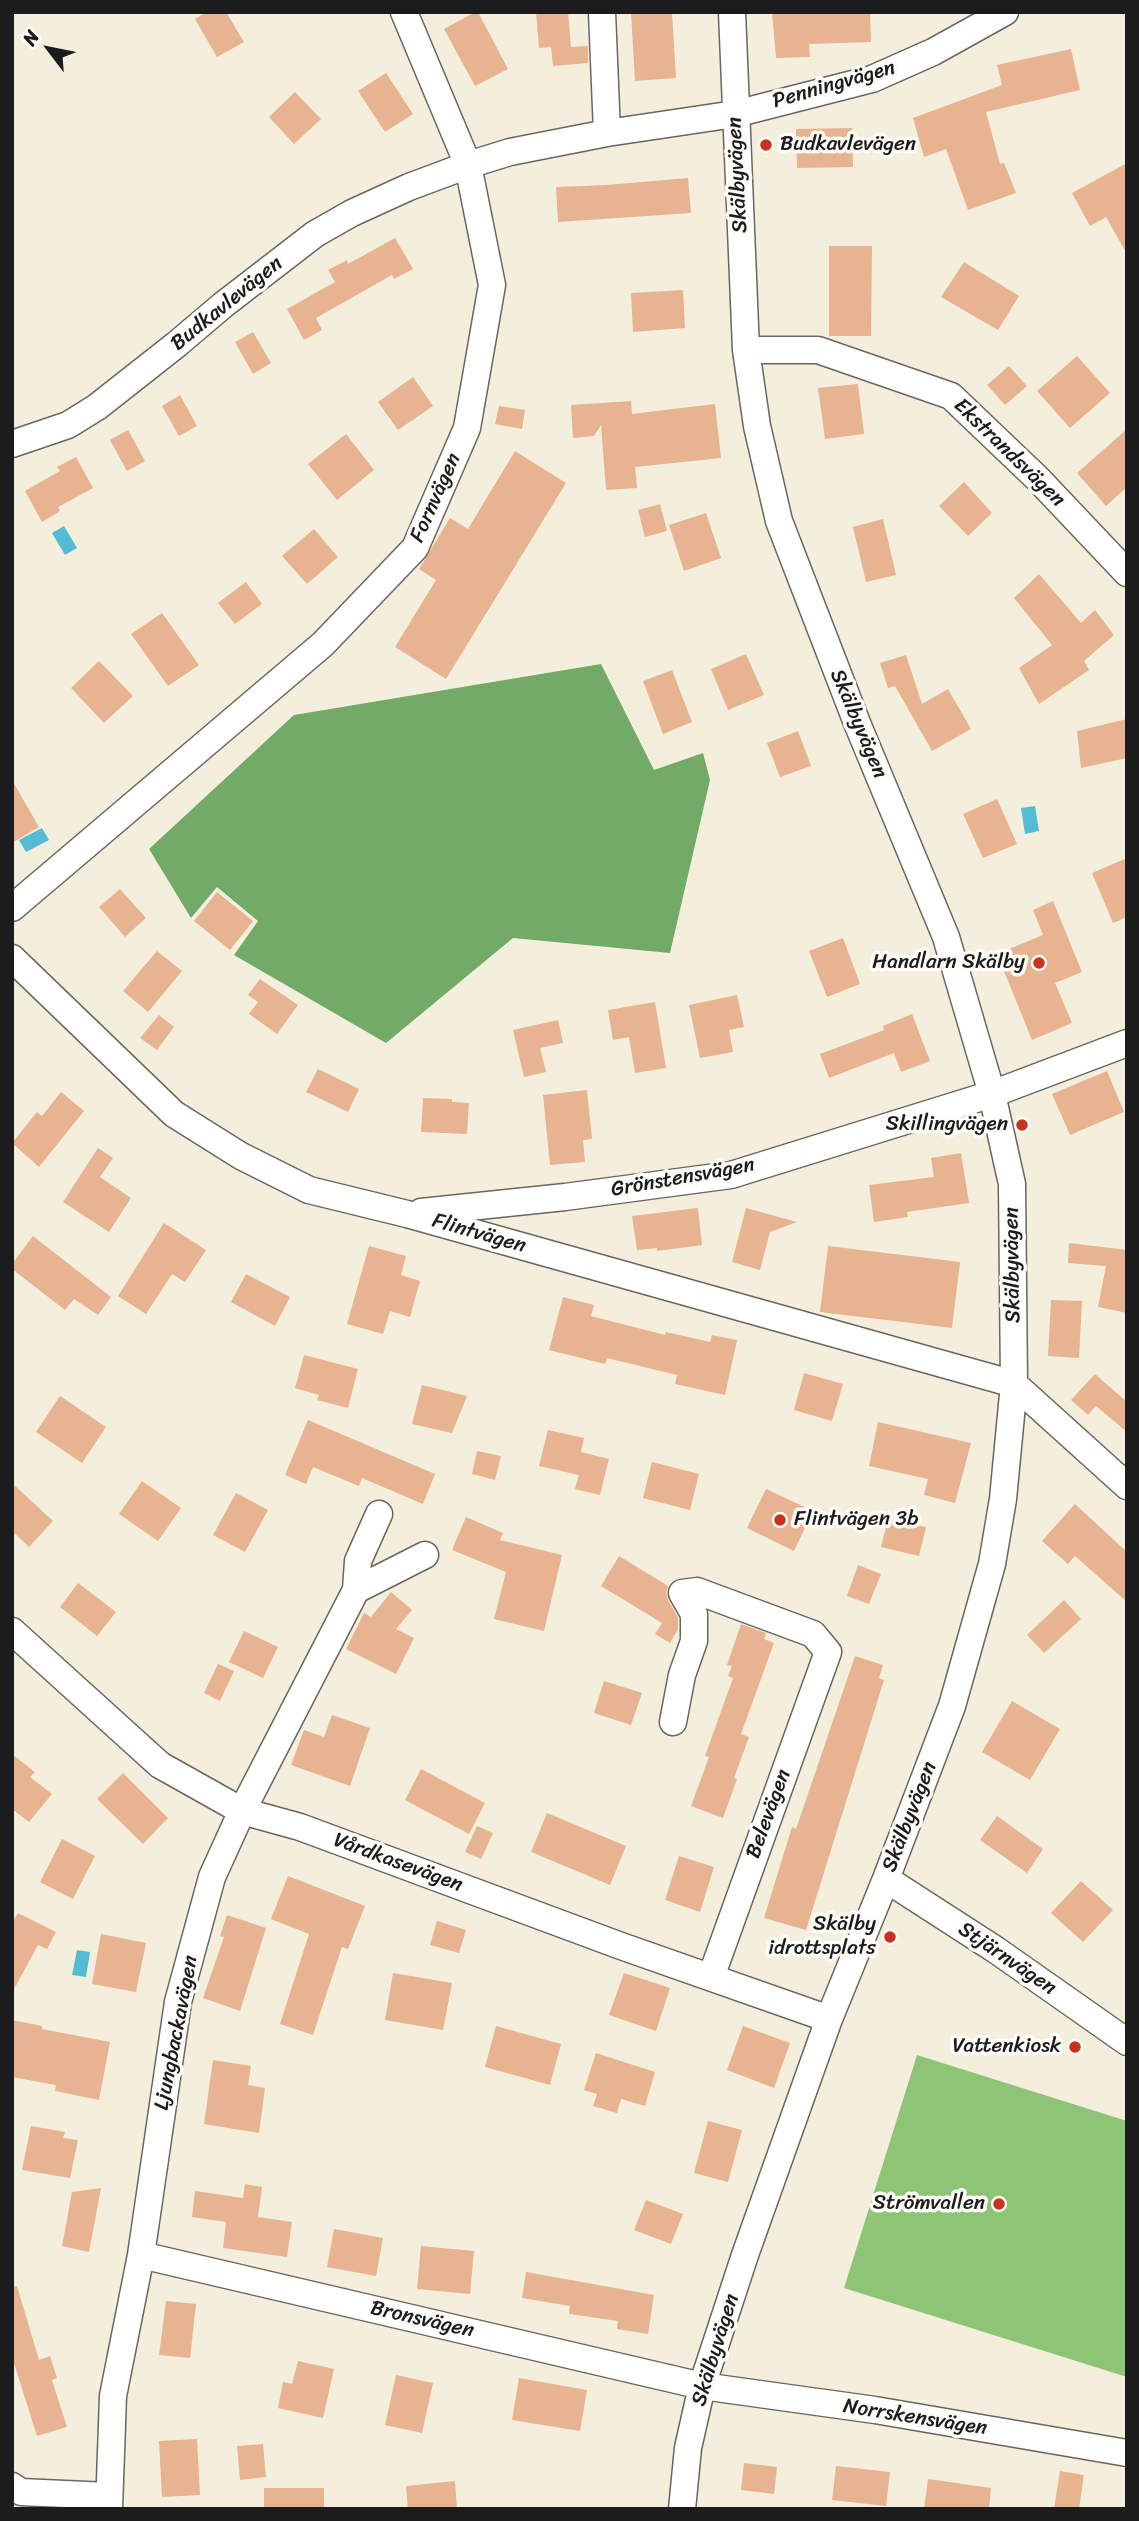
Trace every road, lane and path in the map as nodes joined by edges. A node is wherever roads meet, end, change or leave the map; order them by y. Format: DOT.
graph roads {
  1 [pos="404,12"];
  2 [pos="602,12"];
  3 [pos="732,12"];
  4 [pos="1005,12"];
  5 [pos="735,114"];
  6 [pos="607,133"];
  7 [pos="468,165"];
  8 [pos="746,350"];
  9 [pos="12,444"];
  10 [pos="1127,573"];
  11 [pos="12,908"];
  12 [pos="12,958"];
  13 [pos="1127,1043"];
  14 [pos="992,1094"];
  15 [pos="407,1214"];
  16 [pos="1014,1384"];
  17 [pos="1127,1486"];
  18 [pos="379,1514"];
  19 [pos="425,1555"];
  20 [pos="367,1594"];
  21 [pos="12,1631"];
  22 [pos="673,1722"];
  23 [pos="242,1811"];
  24 [pos="886,1880"];
  25 [pos="711,1977"];
  26 [pos="829,2019"];
  27 [pos="1127,2042"];
  28 [pos="141,2255"];
  29 [pos="702,2386"];
  30 [pos="1127,2453"];
  31 [pos="12,2486"];
  32 [pos="108,2502"];
  33 [pos="682,2509"];
  1 -- 7 [label="street, Fornvägen"];
  2 -- 6 [label="street"];
  3 -- 5 [label="street, Skälbyvägen"];
  4 -- 5 [label="street, Penningvägen"];
  5 -- 6 [label="street, Budkavlevägen"];
  5 -- 8 [label="street, Skälbyvägen"];
  6 -- 7 [label="street, Budkavlevägen"];
  7 -- 9 [label="street, Budkavlevägen"];
  7 -- 11 [label="street, Fornvägen"];
  8 -- 10 [label="street, Ekstrandsvägen"];
  8 -- 14 [label="street, Skälbyvägen"];
  12 -- 15 [label="street, Flintvägen"];
  13 -- 14 [label="street"];
  14 -- 15 [label="street, Grönstensvägen"];
  14 -- 16 [label="street, Skälbyvägen"];
  15 -- 16 [label="street, Flintvägen"];
  16 -- 17 [label="street"];
  16 -- 24 [label="street, Skälbyvägen"];
  18 -- 20 [label="street, Ljungbackavägen"];
  19 -- 20 [label="street"];
  20 -- 23 [label="street, Ljungbackavägen"];
  21 -- 23 [label="street, Vårdkasevägen"];
  22 -- 25 [label="street, Belevägen"];
  23 -- 25 [label="street, Vårdkasevägen"];
  23 -- 28 [label="street, Ljungbackavägen"];
  24 -- 26 [label="street, Skälbyvägen"];
  24 -- 27 [label="street, Stjärnvägen"];
  25 -- 26 [label="street, Vårdkasevägen"];
  26 -- 29 [label="street, Skälbyvägen"];
  28 -- 29 [label="street, Bronsvägen"];
  28 -- 32 [label="street, Ljungbackavägen"];
  29 -- 30 [label="street, Norrskensvägen"];
  29 -- 33 [label="street, Skälbyvägen"];
  31 -- 32 [label="street"];
}
